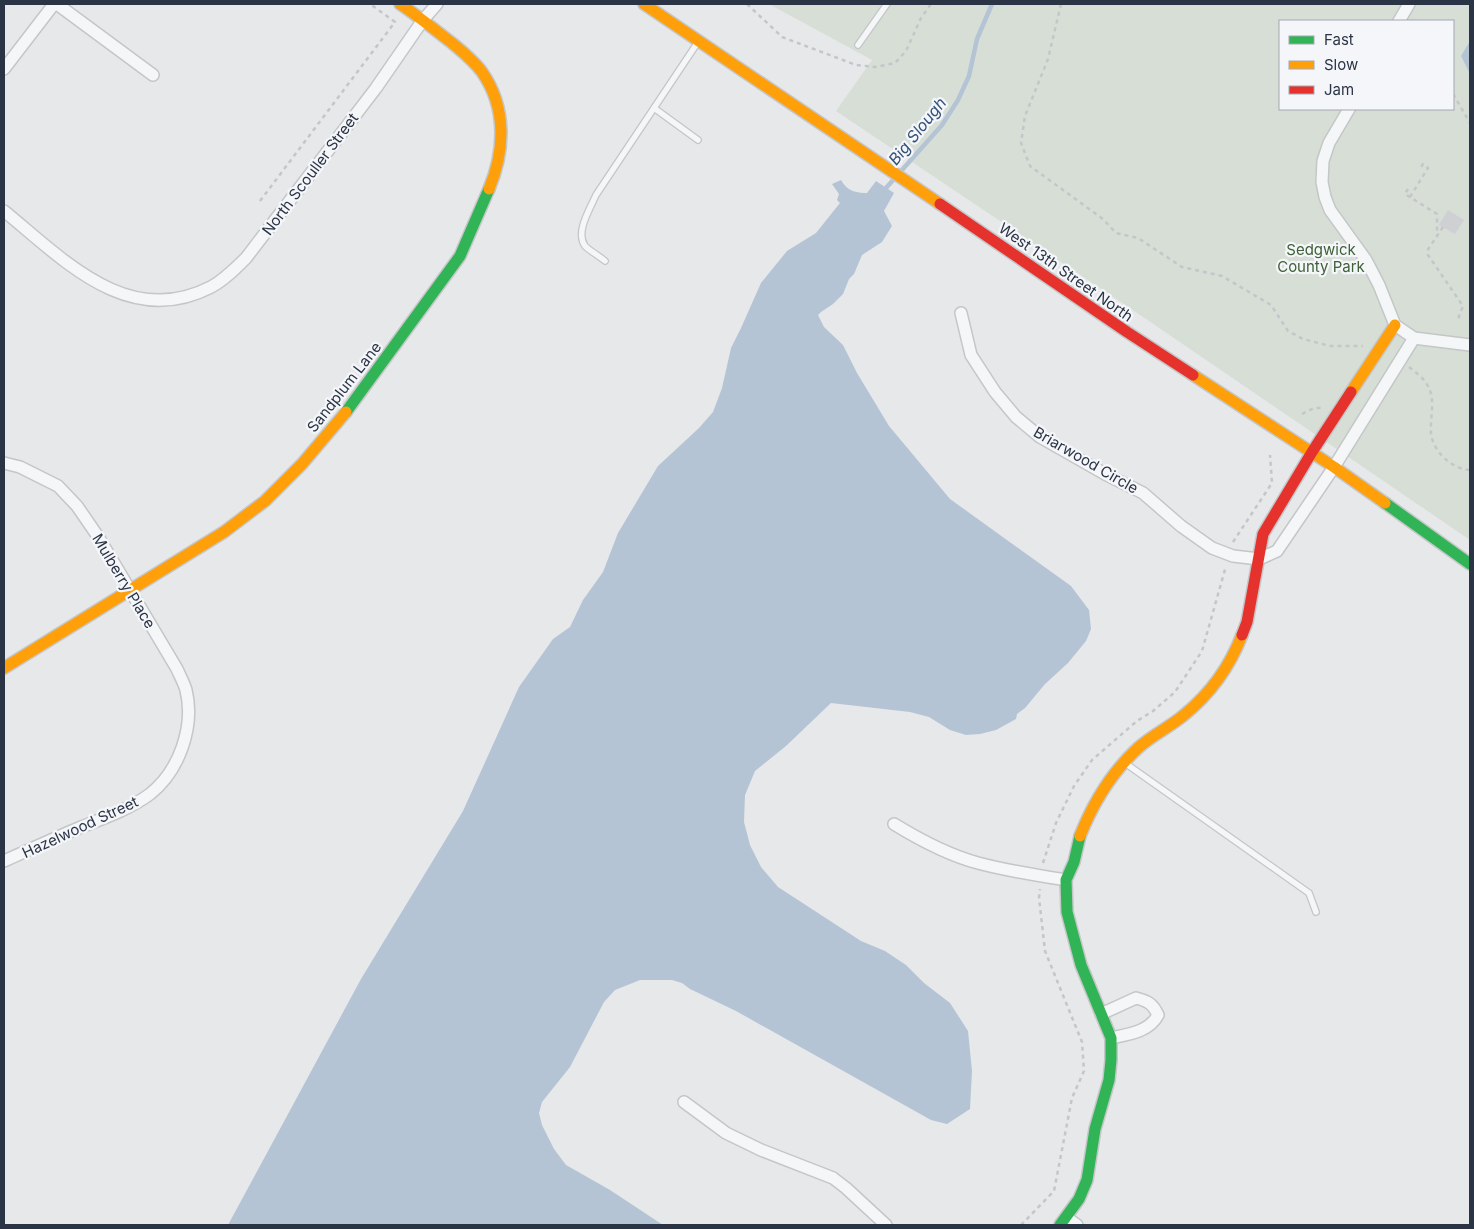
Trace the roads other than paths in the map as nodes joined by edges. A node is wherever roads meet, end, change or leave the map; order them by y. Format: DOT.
graph roads {
  1 [pos="56,4"];
  2 [pos="400,4"];
  3 [pos="437,4"];
  4 [pos="644,4"];
  5 [pos="887,4"];
  6 [pos="1409,4"];
  7 [pos="423,20"];
  8 [pos="1400,20"];
  9 [pos="699,41"];
  10 [pos="858,45"];
  11 [pos="4,69"];
  12 [pos="153,75"];
  13 [pos="654,108"];
  14 [pos="1348,110"];
  15 [pos="698,140"];
  16 [pos="4,211"];
  17 [pos="605,261"];
  18 [pos="961,313"];
  19 [pos="1395,325"];
  20 [pos="1414,338"];
  21 [pos="1470,345"];
  22 [pos="1312,452"];
  23 [pos="4,463"];
  24 [pos="1334,467"];
  25 [pos="1259,559"];
  26 [pos="1470,564"];
  27 [pos="130,590"];
  28 [pos="4,668"];
  29 [pos="184,739"];
  30 [pos="1124,762"];
  31 [pos="894,824"];
  32 [pos="4,861"];
  33 [pos="1066,880"];
  34 [pos="1316,912"];
  35 [pos="1101,1014"];
  36 [pos="1111,1038"];
  37 [pos="684,1102"];
  38 [pos="1063,1222"];
  39 [pos="886,1225"];
  40 [pos="1077,1225"];
  1 -- 11 [label="street"];
  1 -- 12 [label="street"];
  2 -- 7 [label="street, Sandplum Lane"];
  3 -- 7 [label="street, North Scouller Street"];
  4 -- 9 [label="street, West 13th Street North"];
  5 -- 10 [label="lane"];
  6 -- 8 [label="street"];
  7 -- 16 [label="street, North Scouller Street"];
  7 -- 27 [label="street, Sandplum Lane"];
  9 -- 13 [label="lane"];
  9 -- 22 [label="street, West 13th Street North"];
  13 -- 15 [label="lane"];
  13 -- 17 [label="lane"];
  14 -- 19 [label="street"];
  18 -- 25 [label="street, Briarwood Circle"];
  19 -- 20 [label="street"];
  19 -- 22 [label="street"];
  20 -- 21 [label="street"];
  20 -- 24 [label="street"];
  22 -- 24 [label="street, West 13th Street North"];
  22 -- 25 [label="street"];
  23 -- 27 [label="street, Mulberry Place"];
  24 -- 25 [label="street"];
  24 -- 26 [label="street, West 13th Street North"];
  25 -- 30 [label="street"];
  27 -- 28 [label="street, Sandplum Lane"];
  27 -- 29 [label="street, Mulberry Place"];
  29 -- 32 [label="street, Hazelwood Street"];
  30 -- 33 [label="street"];
  30 -- 34 [label="lane"];
  31 -- 33 [label="street"];
  33 -- 35 [label="street"];
  35 -- 36 [label="street"];
  35 -- 36 [label="street"];
  36 -- 38 [label="street"];
  37 -- 39 [label="street"];
  38 -- 40 [label="street"];
}
